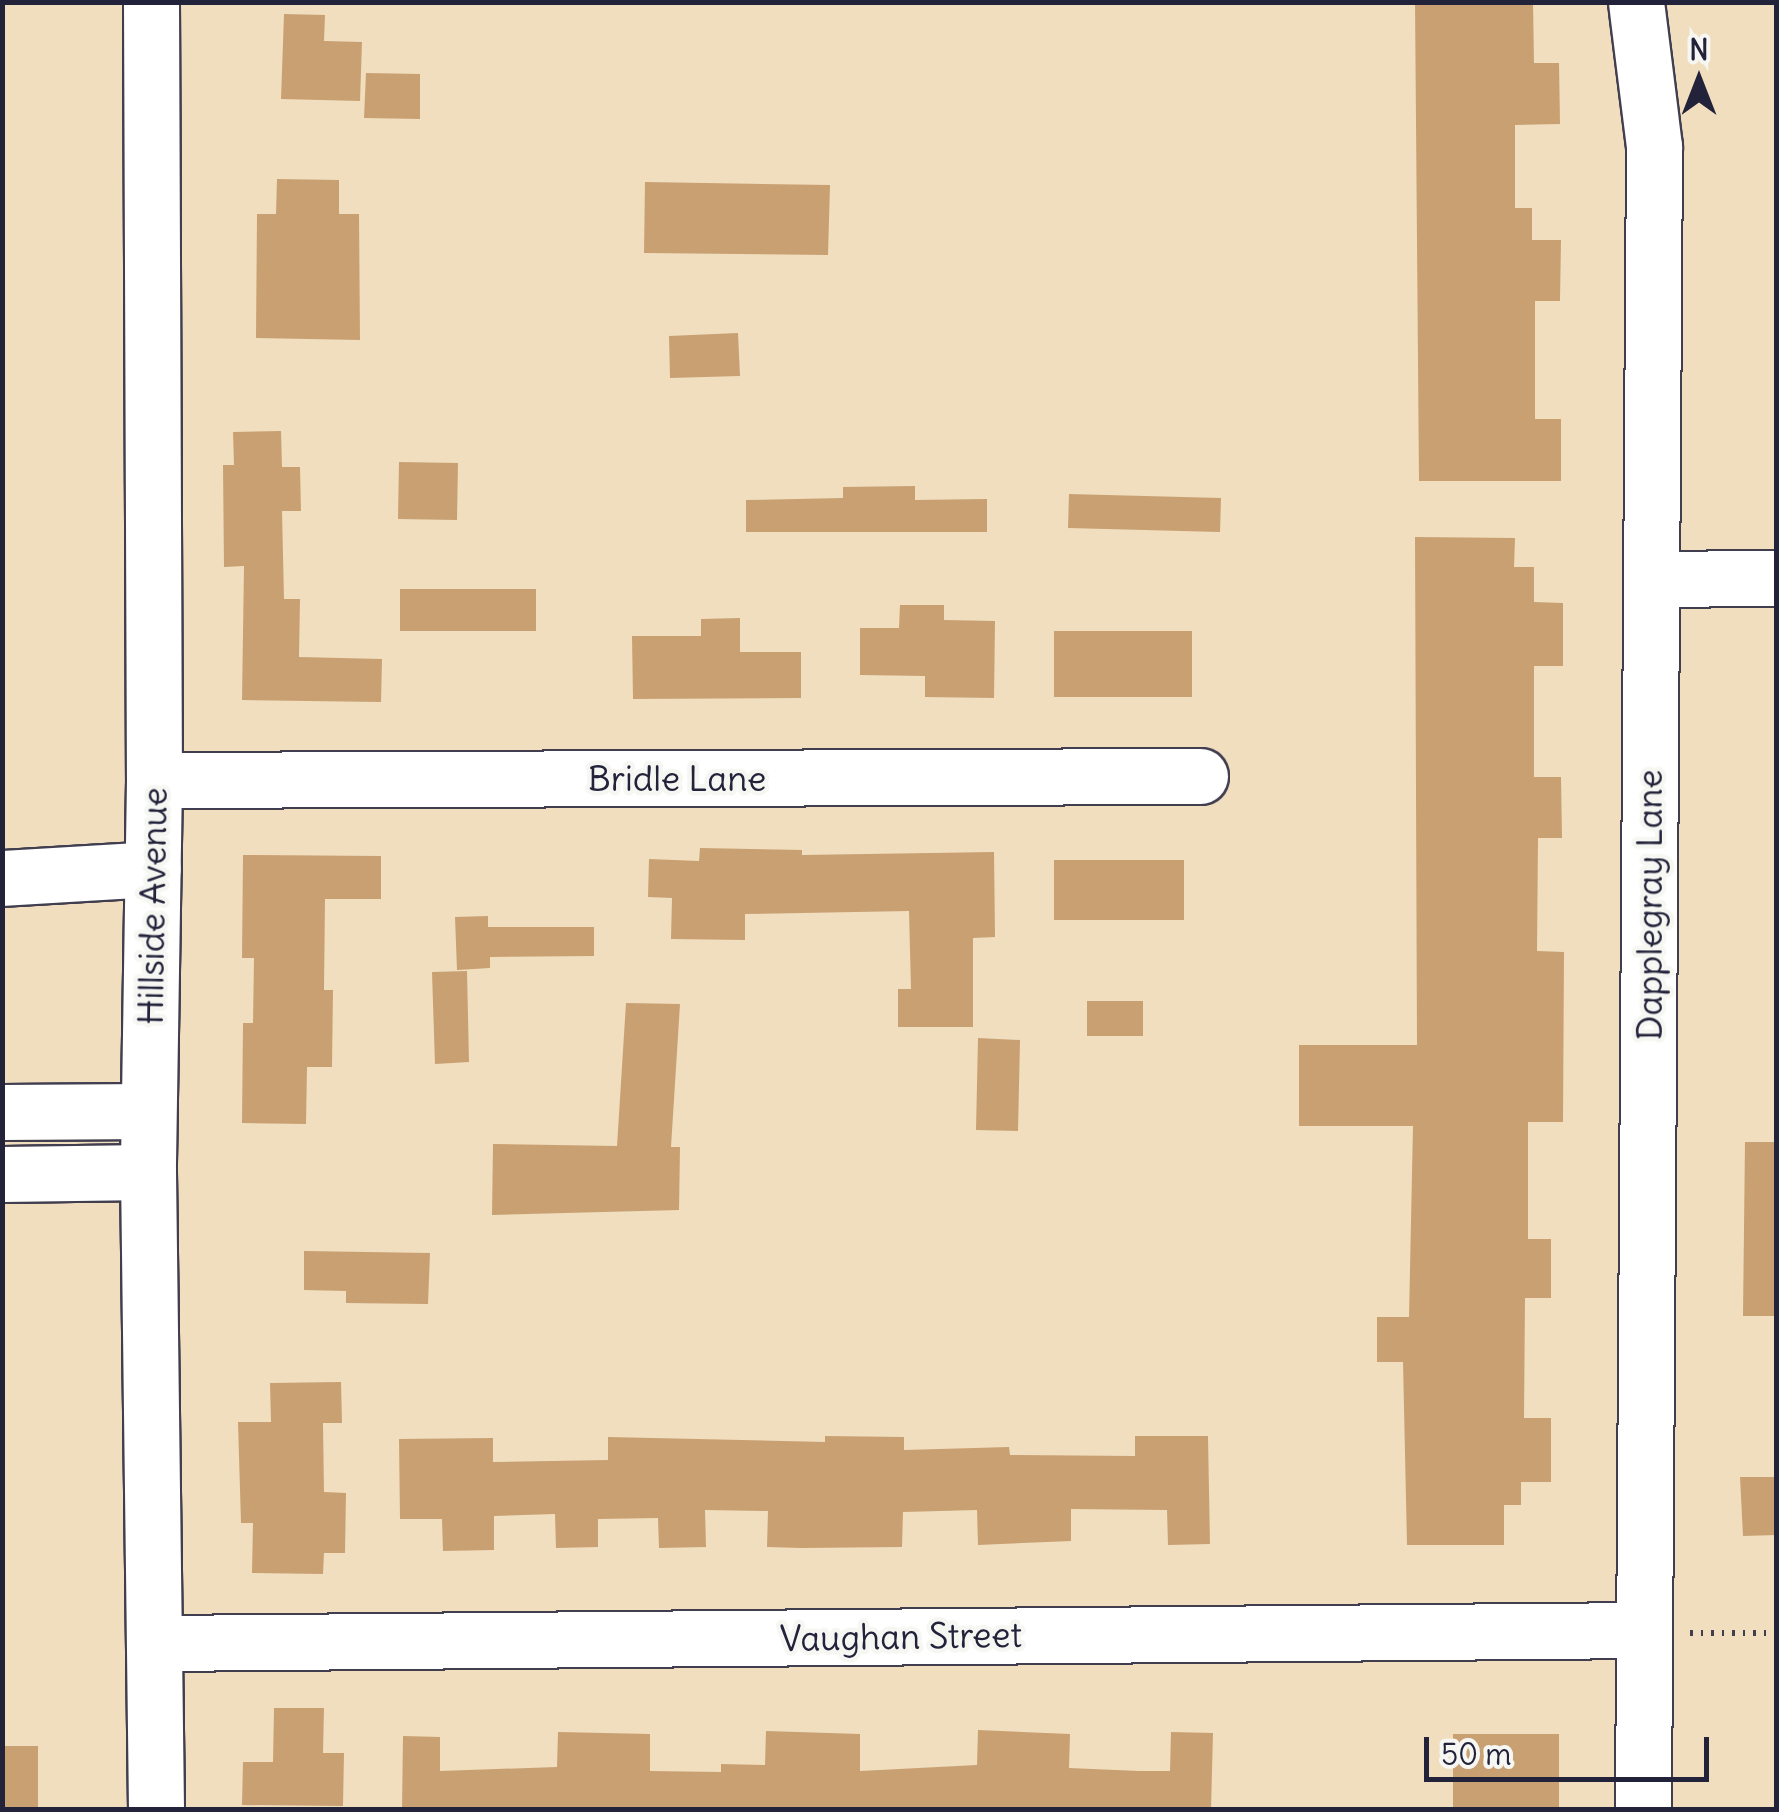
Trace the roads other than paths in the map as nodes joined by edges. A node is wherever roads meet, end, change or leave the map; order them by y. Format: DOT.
graph roads {
  1 [pos="151,2"];
  2 [pos="1636,2"];
  3 [pos="1776,578"];
  4 [pos="1652,580"];
  5 [pos="1200,776"];
  6 [pos="154,780"];
  7 [pos="2,845"];
  8 [pos="129,870"];
  9 [pos="2,878"];
  10 [pos="148,1110"];
  11 [pos="2,1112"];
  12 [pos="148,1172"];
  13 [pos="2,1174"];
  14 [pos="1644,1630"];
  15 [pos="157,1643"];
  16 [pos="156,1810"];
  17 [pos="1643,1810"];
  1 -- 6 [label="street, Hillside Avenue"];
  2 -- 4 [label="street, Dapplegray Lane"];
  3 -- 4 [label="street"];
  4 -- 14 [label="street, Dapplegray Lane"];
  5 -- 6 [label="street, Bridle Lane"];
  6 -- 8 [label="street, Hillside Avenue"];
  7 -- 8 [label="street"];
  8 -- 9 [label="street"];
  8 -- 10 [label="street, Hillside Avenue"];
  10 -- 11 [label="street"];
  10 -- 12 [label="street, Hillside Avenue"];
  12 -- 13 [label="street"];
  12 -- 15 [label="street, Hillside Avenue"];
  14 -- 15 [label="street, Vaughan Street"];
  14 -- 17 [label="street, Dapplegray Lane"];
  15 -- 16 [label="street, Hillside Avenue"];
}
